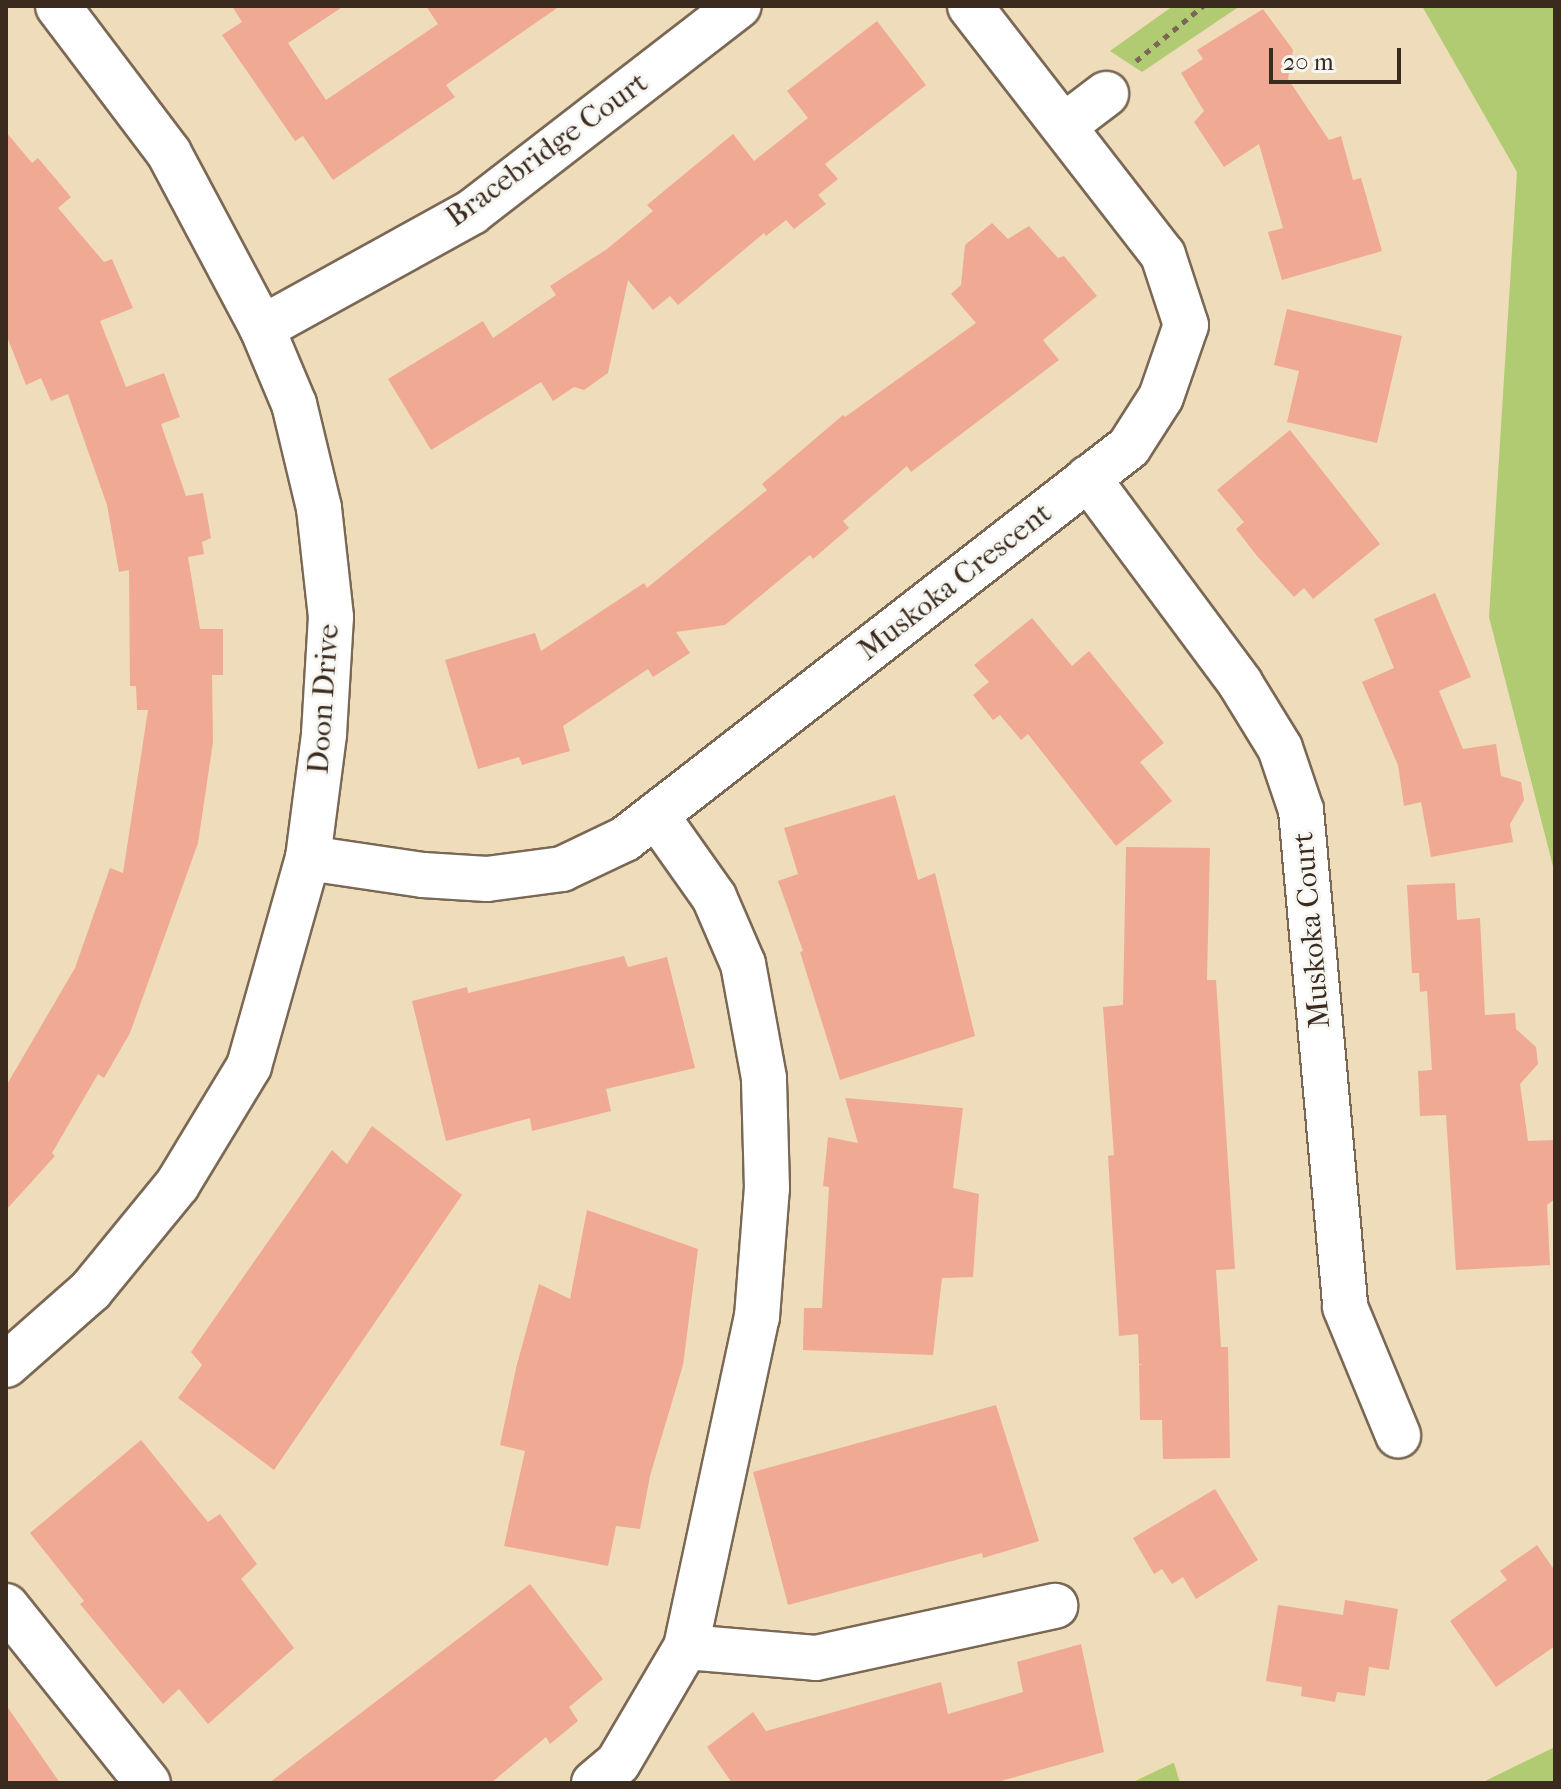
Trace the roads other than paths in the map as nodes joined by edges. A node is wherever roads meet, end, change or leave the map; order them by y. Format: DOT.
graph roads {
  1 [pos="58,6"];
  2 [pos="739,6"];
  3 [pos="970,6"];
  4 [pos="1106,94"];
  5 [pos="1064,126"];
  6 [pos="262,328"];
  7 [pos="1088,478"];
  8 [pos="656,815"];
  9 [pos="308,858"];
  10 [pos="6,1365"];
  11 [pos="1398,1435"];
  12 [pos="6,1606"];
  13 [pos="1055,1606"];
  14 [pos="686,1647"];
  15 [pos="148,1783"];
  16 [pos="594,1783"];
  1 -- 6 [label="street, Doon Drive"];
  2 -- 6 [label="street, Bracebridge Court"];
  3 -- 5 [label="street, Muskoka Crescent"];
  4 -- 5 [label="street"];
  5 -- 7 [label="street, Muskoka Crescent"];
  6 -- 9 [label="street, Doon Drive"];
  7 -- 8 [label="street, Muskoka Crescent"];
  7 -- 11 [label="street, Muskoka Court"];
  8 -- 9 [label="street, Muskoka Crescent"];
  8 -- 14 [label="street"];
  9 -- 10 [label="street, Doon Drive"];
  12 -- 15 [label="street"];
  13 -- 14 [label="street"];
  14 -- 16 [label="street"];
}
